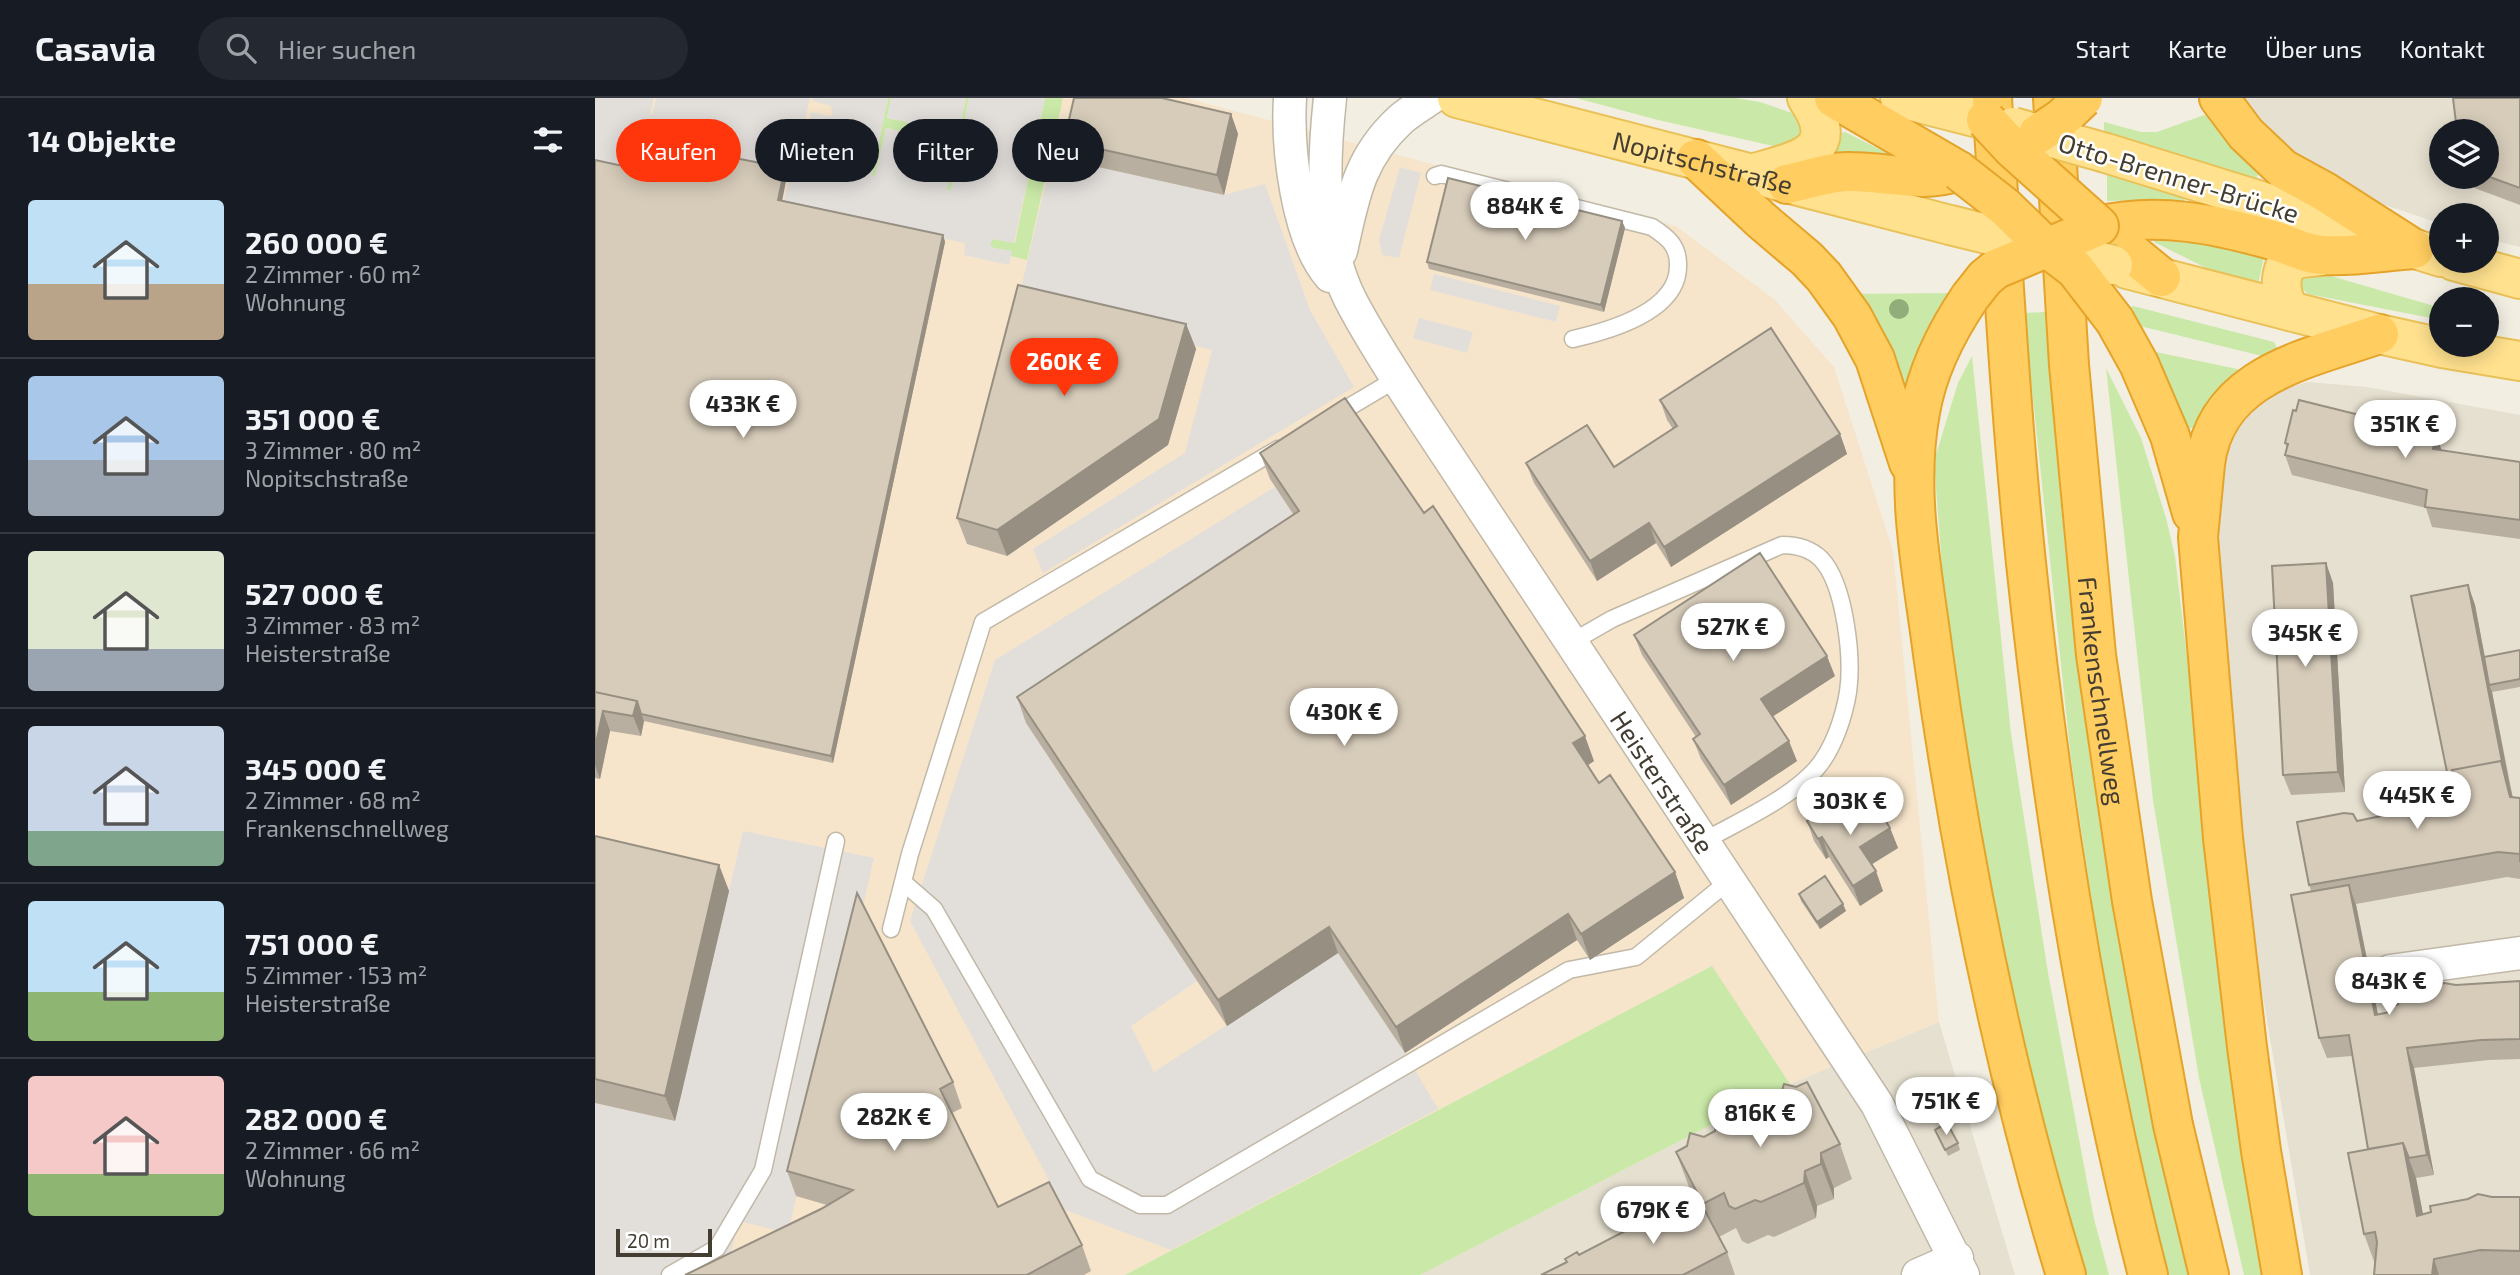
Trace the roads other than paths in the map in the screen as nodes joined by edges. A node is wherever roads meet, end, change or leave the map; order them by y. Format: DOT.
graph roads {
  1 [pos="1290,98"];
  2 [pos="1330,98"];
  3 [pos="1431,98"];
  4 [pos="1457,98"];
  5 [pos="1807,98"];
  6 [pos="1834,98"];
  7 [pos="1899,98"];
  8 [pos="2053,98"];
  9 [pos="2083,98"];
  10 [pos="2219,98"];
  11 [pos="1972,106"];
  12 [pos="2025,141"];
  13 [pos="1696,159"];
  14 [pos="1951,170"];
  15 [pos="1751,174"];
  16 [pos="1435,176"];
  17 [pos="1787,184"];
  18 [pos="2108,238"];
  19 [pos="2046,247"];
  20 [pos="2428,253"];
  21 [pos="2321,256"];
  22 [pos="1337,266"];
  23 [pos="2498,273"];
  24 [pos="2520,279"];
  25 [pos="1350,298"];
  26 [pos="2290,311"];
  27 [pos="2379,334"];
  28 [pos="1573,339"];
  29 [pos="2520,361"];
  30 [pos="1398,378"];
  31 [pos="1321,424"];
  32 [pos="1287,444"];
  33 [pos="1915,482"];
  34 [pos="2198,537"];
  35 [pos="1572,642"];
  36 [pos="836,841"];
  37 [pos="1704,841"];
  38 [pos="1730,880"];
  39 [pos="903,882"];
  40 [pos="891,929"];
  41 [pos="2520,953"];
  42 [pos="2390,971"];
  43 [pos="1960,1267"];
  44 [pos="670,1275"];
  45 [pos="1918,1275"];
  46 [pos="2066,1275"];
  47 [pos="2148,1275"];
  48 [pos="2209,1275"];
  49 [pos="2282,1275"];
  1 -- 25 [label="street, Heisterstraße"];
  2 -- 22 [label="street, Heisterstraße"];
  3 -- 22 [label="street"];
  4 -- 13 [label="main road, Nopitschstraße"];
  5 -- 15 [label="main road"];
  6 -- 14 [label="highway"];
  7 -- 11 [label="main road"];
  8 -- 48 [label="highway, Frankenschnellweg"];
  9 -- 12 [label="highway, bridge"];
  10 -- 20 [label="highway"];
  11 -- 12 [label="highway, bridge"];
  11 -- 47 [label="highway"];
  12 -- 14 [label="highway"];
  12 -- 18 [label="highway, bridge"];
  12 -- 20 [label="main road, Otto-Brenner-Brücke, bridge"];
  13 -- 15 [label="main road, Nopitschstraße"];
  13 -- 33 [label="highway"];
  14 -- 17 [label="highway"];
  14 -- 19 [label="highway, bridge"];
  15 -- 17 [label="main road, Nopitschstraße"];
  16 -- 28 [label="lane"];
  17 -- 19 [label="main road, Nopitschstraße, bridge"];
  18 -- 19 [label="highway, bridge"];
  18 -- 21 [label="highway"];
  18 -- 26 [label="main road"];
  19 -- 33 [label="highway, bridge"];
  19 -- 34 [label="highway, bridge"];
  20 -- 21 [label="highway"];
  21 -- 26 [label="main road"];
  22 -- 25 [label="street, Heisterstraße"];
  23 -- 24 [label="main road"];
  25 -- 30 [label="street, Heisterstraße"];
  26 -- 27 [label="main road"];
  27 -- 29 [label="main road"];
  27 -- 34 [label="highway"];
  30 -- 31 [label="lane"];
  30 -- 35 [label="street, Heisterstraße"];
  32 -- 39 [label="lane"];
  33 -- 46 [label="highway"];
  34 -- 49 [label="highway"];
  35 -- 37 [label="street, Heisterstraße"];
  35 -- 37 [label="lane"];
  36 -- 44 [label="lane"];
  37 -- 38 [label="street, Heisterstraße"];
  38 -- 39 [label="lane"];
  38 -- 43 [label="street, Heisterstraße"];
  39 -- 40 [label="lane"];
  41 -- 42 [label="street"];
  43 -- 45 [label="street"];
}
